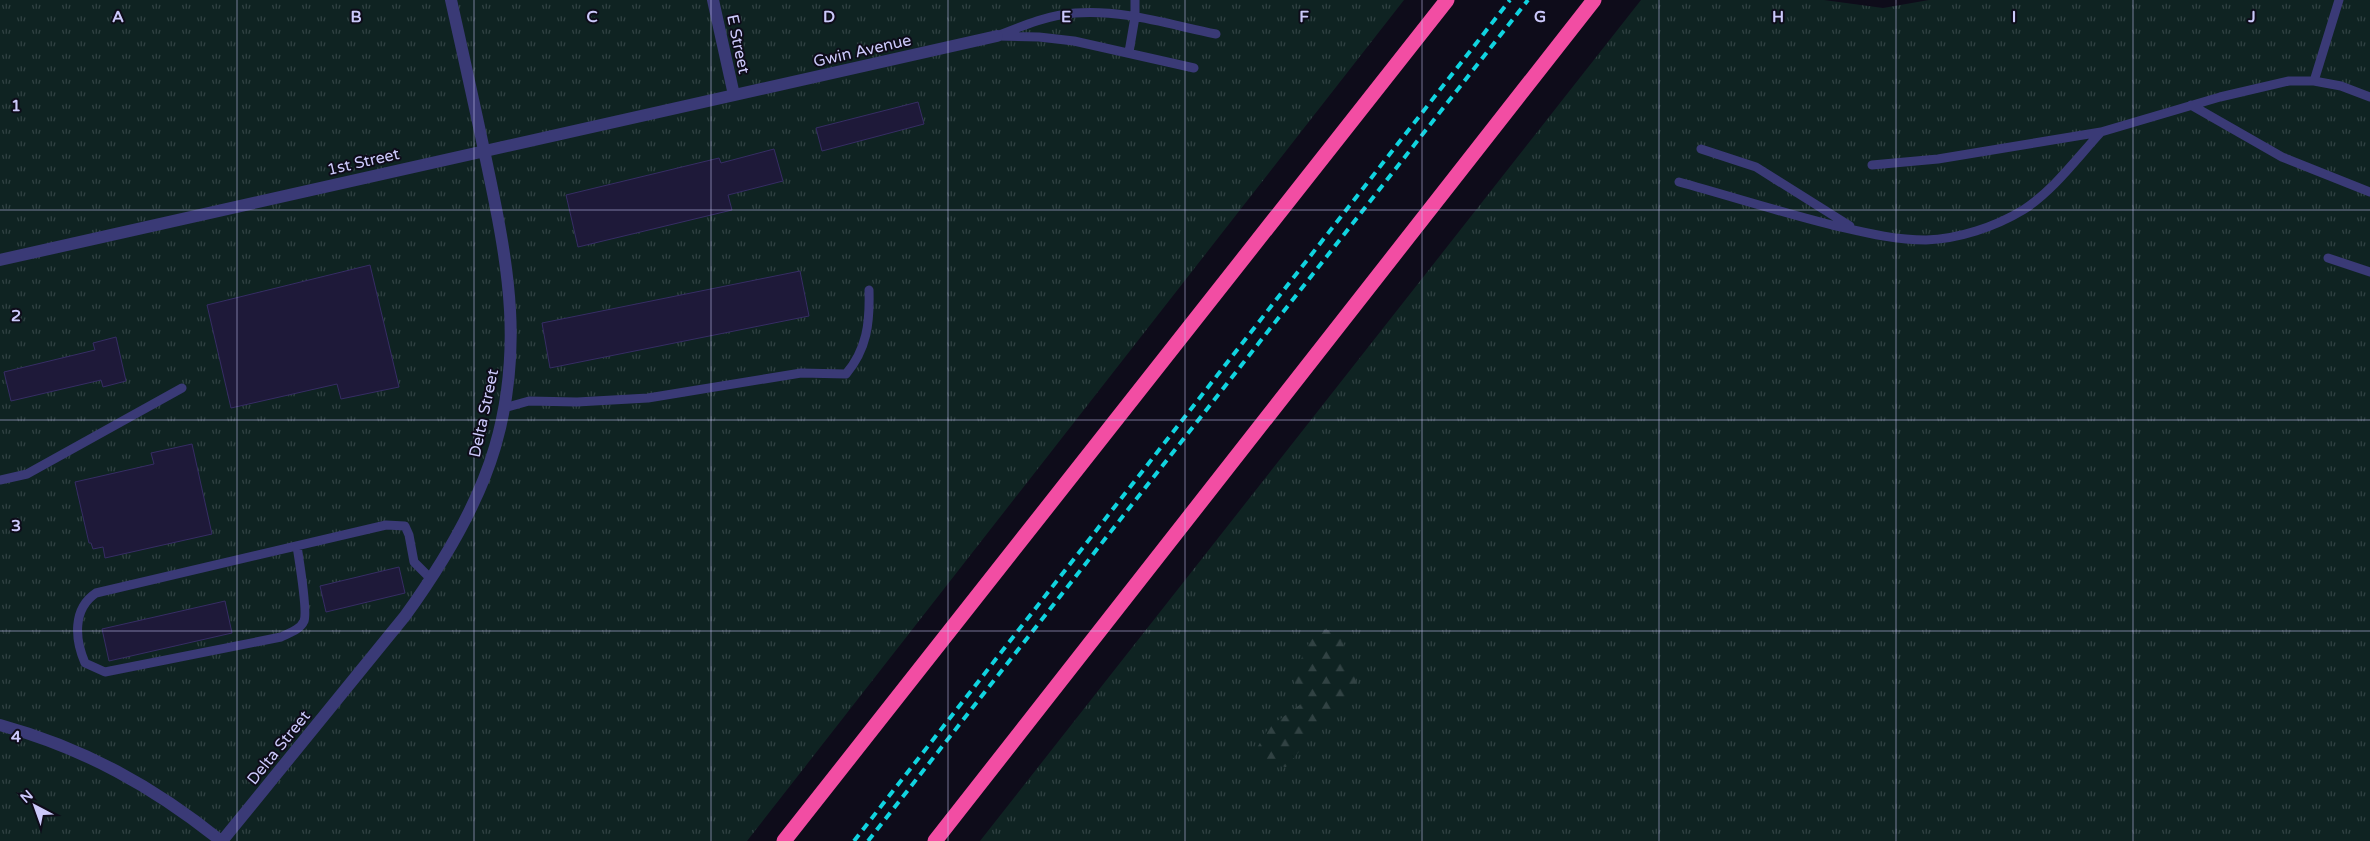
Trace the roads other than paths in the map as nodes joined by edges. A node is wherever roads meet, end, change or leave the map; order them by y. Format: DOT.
graph roads {
  1 [pos="451,0"];
  2 [pos="713,0"];
  3 [pos="1135,0"];
  4 [pos="1447,0"];
  5 [pos="1594,0"];
  6 [pos="2339,0"];
  7 [pos="1135,17"];
  8 [pos="1216,34"];
  9 [pos="998,36"];
  10 [pos="1129,52"];
  11 [pos="1194,68"];
  12 [pos="2314,81"];
  13 [pos="734,95"];
  14 [pos="2370,97"];
  15 [pos="2192,105"];
  16 [pos="2101,132"];
  17 [pos="1701,149"];
  18 [pos="484,151"];
  19 [pos="1872,165"];
  20 [pos="1679,182"];
  21 [pos="2370,192"];
  22 [pos="1861,232"];
  23 [pos="2328,258"];
  24 [pos="0,260"];
  25 [pos="2370,272"];
  26 [pos="869,290"];
  27 [pos="182,388"];
  28 [pos="504,408"];
  29 [pos="0,480"];
  30 [pos="297,546"];
  31 [pos="431,579"];
  32 [pos="0,725"];
  33 [pos="222,841"];
  34 [pos="784,841"];
  35 [pos="935,841"];
  1 -- 18 [label="street, Delta Street"];
  2 -- 13 [label="street, E Street"];
  3 -- 7 [label="lane"];
  4 -- 34 [label="highway"];
  5 -- 35 [label="highway"];
  6 -- 12 [label="lane"];
  7 -- 8 [label="lane"];
  7 -- 9 [label="lane"];
  7 -- 10 [label="lane"];
  9 -- 10 [label="lane"];
  9 -- 13 [label="street, Gwin Avenue"];
  10 -- 11 [label="lane"];
  12 -- 14 [label="lane"];
  12 -- 15 [label="lane"];
  13 -- 18 [label="street, 1st Street"];
  15 -- 16 [label="lane"];
  15 -- 21 [label="lane"];
  16 -- 19 [label="lane"];
  16 -- 22 [label="lane"];
  17 -- 22 [label="lane"];
  18 -- 24 [label="street, 1st Street"];
  18 -- 28 [label="street, Delta Street"];
  20 -- 22 [label="lane"];
  23 -- 25 [label="lane"];
  26 -- 28 [label="lane"];
  27 -- 29 [label="lane"];
  28 -- 31 [label="street, Delta Street"];
  30 -- 30 [label="lane"];
  30 -- 31 [label="lane"];
  31 -- 33 [label="street, Delta Street"];
  32 -- 33 [label="street"];
}
